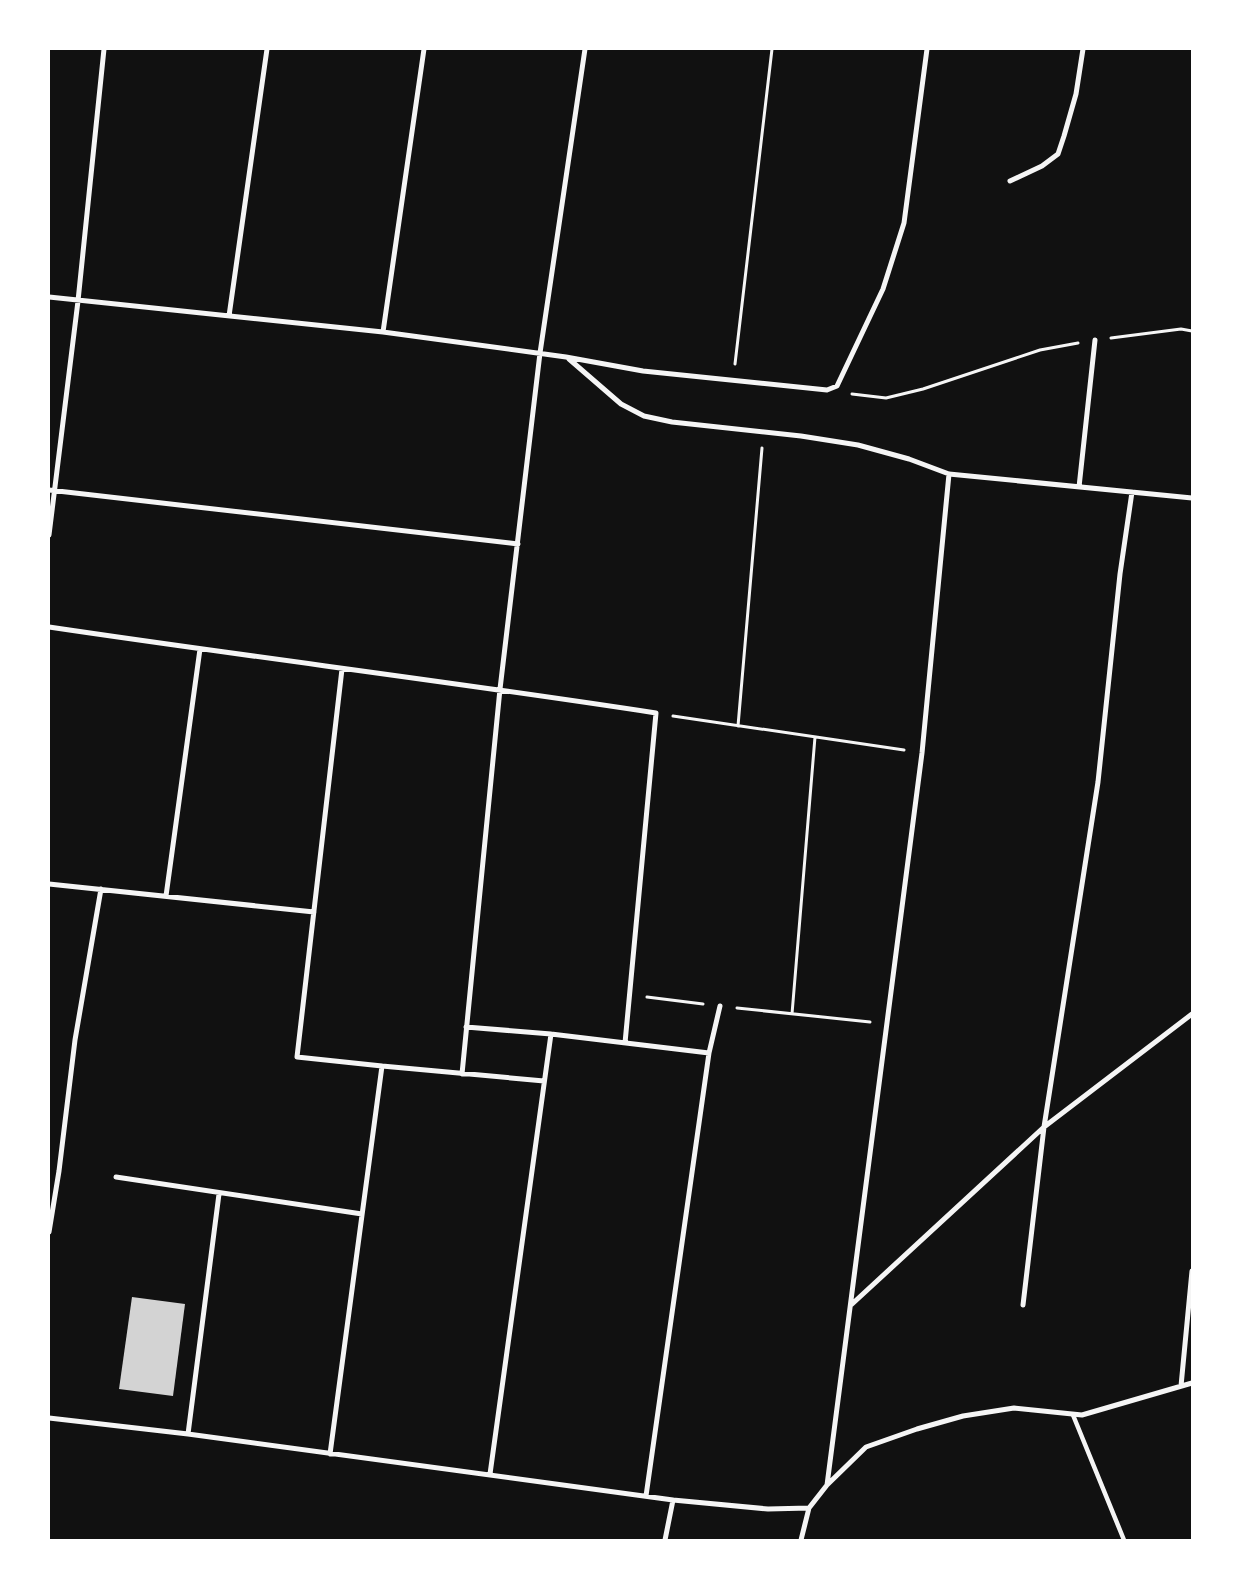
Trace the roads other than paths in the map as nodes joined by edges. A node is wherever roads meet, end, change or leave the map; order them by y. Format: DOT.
graph roads {
  1 [pos="104,49"];
  2 [pos="267,49"];
  3 [pos="424,49"];
  4 [pos="584,49"];
  5 [pos="927,49"];
  6 [pos="1083,49"];
  7 [pos="1010,181"];
  8 [pos="49,297"];
  9 [pos="78,301"];
  10 [pos="229,316"];
  11 [pos="383,332"];
  12 [pos="1095,340"];
  13 [pos="540,353"];
  14 [pos="566,357"];
  15 [pos="949,474"];
  16 [pos="1079,487"];
  17 [pos="51,490"];
  18 [pos="1132,492"];
  19 [pos="1192,498"];
  20 [pos="49,535"];
  21 [pos="518,544"];
  22 [pos="49,628"];
  23 [pos="200,650"];
  24 [pos="342,669"];
  25 [pos="500,689"];
  26 [pos="49,884"];
  27 [pos="101,889"];
  28 [pos="166,896"];
  29 [pos="314,912"];
  30 [pos="720,1006"];
  31 [pos="1192,1014"];
  32 [pos="466,1027"];
  33 [pos="550,1034"];
  34 [pos="625,1043"];
  35 [pos="710,1053"];
  36 [pos="382,1066"];
  37 [pos="462,1074"];
  38 [pos="544,1080"];
  39 [pos="1044,1127"];
  40 [pos="116,1177"];
  41 [pos="219,1194"];
  42 [pos="362,1214"];
  43 [pos="49,1232"];
  44 [pos="1192,1271"];
  45 [pos="851,1305"];
  46 [pos="1023,1305"];
  47 [pos="1192,1383"];
  48 [pos="1181,1386"];
  49 [pos="1073,1415"];
  50 [pos="49,1418"];
  51 [pos="188,1434"];
  52 [pos="330,1454"];
  53 [pos="490,1474"];
  54 [pos="827,1485"];
  55 [pos="646,1496"];
  56 [pos="673,1500"];
  57 [pos="808,1508"];
  58 [pos="665,1540"];
  59 [pos="801,1540"];
  60 [pos="1124,1540"];
  1 -- 9 [label="street"];
  2 -- 10 [label="street"];
  3 -- 11 [label="street"];
  4 -- 13 [label="street"];
  5 -- 14 [label="street"];
  6 -- 7 [label="street"];
  8 -- 9 [label="street"];
  9 -- 10 [label="street"];
  9 -- 17 [label="street"];
  10 -- 11 [label="street"];
  11 -- 13 [label="street"];
  12 -- 16 [label="street"];
  13 -- 14 [label="street"];
  13 -- 21 [label="street"];
  14 -- 15 [label="street"];
  15 -- 16 [label="street"];
  15 -- 45 [label="street"];
  16 -- 18 [label="street"];
  17 -- 20 [label="street"];
  17 -- 21 [label="street"];
  18 -- 19 [label="street"];
  18 -- 39 [label="street"];
  21 -- 25 [label="street"];
  22 -- 23 [label="street"];
  23 -- 24 [label="street"];
  23 -- 28 [label="street"];
  24 -- 25 [label="street"];
  24 -- 29 [label="street"];
  25 -- 32 [label="street"];
  25 -- 34 [label="street"];
  26 -- 27 [label="street"];
  27 -- 28 [label="street"];
  27 -- 43 [label="street"];
  28 -- 29 [label="street"];
  29 -- 36 [label="street"];
  30 -- 35 [label="street"];
  31 -- 39 [label="street"];
  32 -- 33 [label="street"];
  32 -- 37 [label="street"];
  33 -- 34 [label="street"];
  33 -- 38 [label="street"];
  34 -- 35 [label="street"];
  35 -- 55 [label="street"];
  36 -- 37 [label="street"];
  36 -- 42 [label="street"];
  37 -- 38 [label="street"];
  38 -- 53 [label="street"];
  39 -- 45 [label="street"];
  39 -- 46 [label="street"];
  40 -- 41 [label="street"];
  41 -- 42 [label="street"];
  41 -- 51 [label="street"];
  42 -- 52 [label="street"];
  44 -- 48 [label="street"];
  45 -- 54 [label="street"];
  47 -- 48 [label="street"];
  48 -- 49 [label="street"];
  49 -- 54 [label="street"];
  49 -- 60 [label="street"];
  50 -- 51 [label="street"];
  51 -- 52 [label="street"];
  52 -- 53 [label="street"];
  53 -- 55 [label="street"];
  54 -- 57 [label="street"];
  55 -- 56 [label="street"];
  56 -- 57 [label="street"];
  56 -- 58 [label="street"];
  57 -- 59 [label="street"];
}
